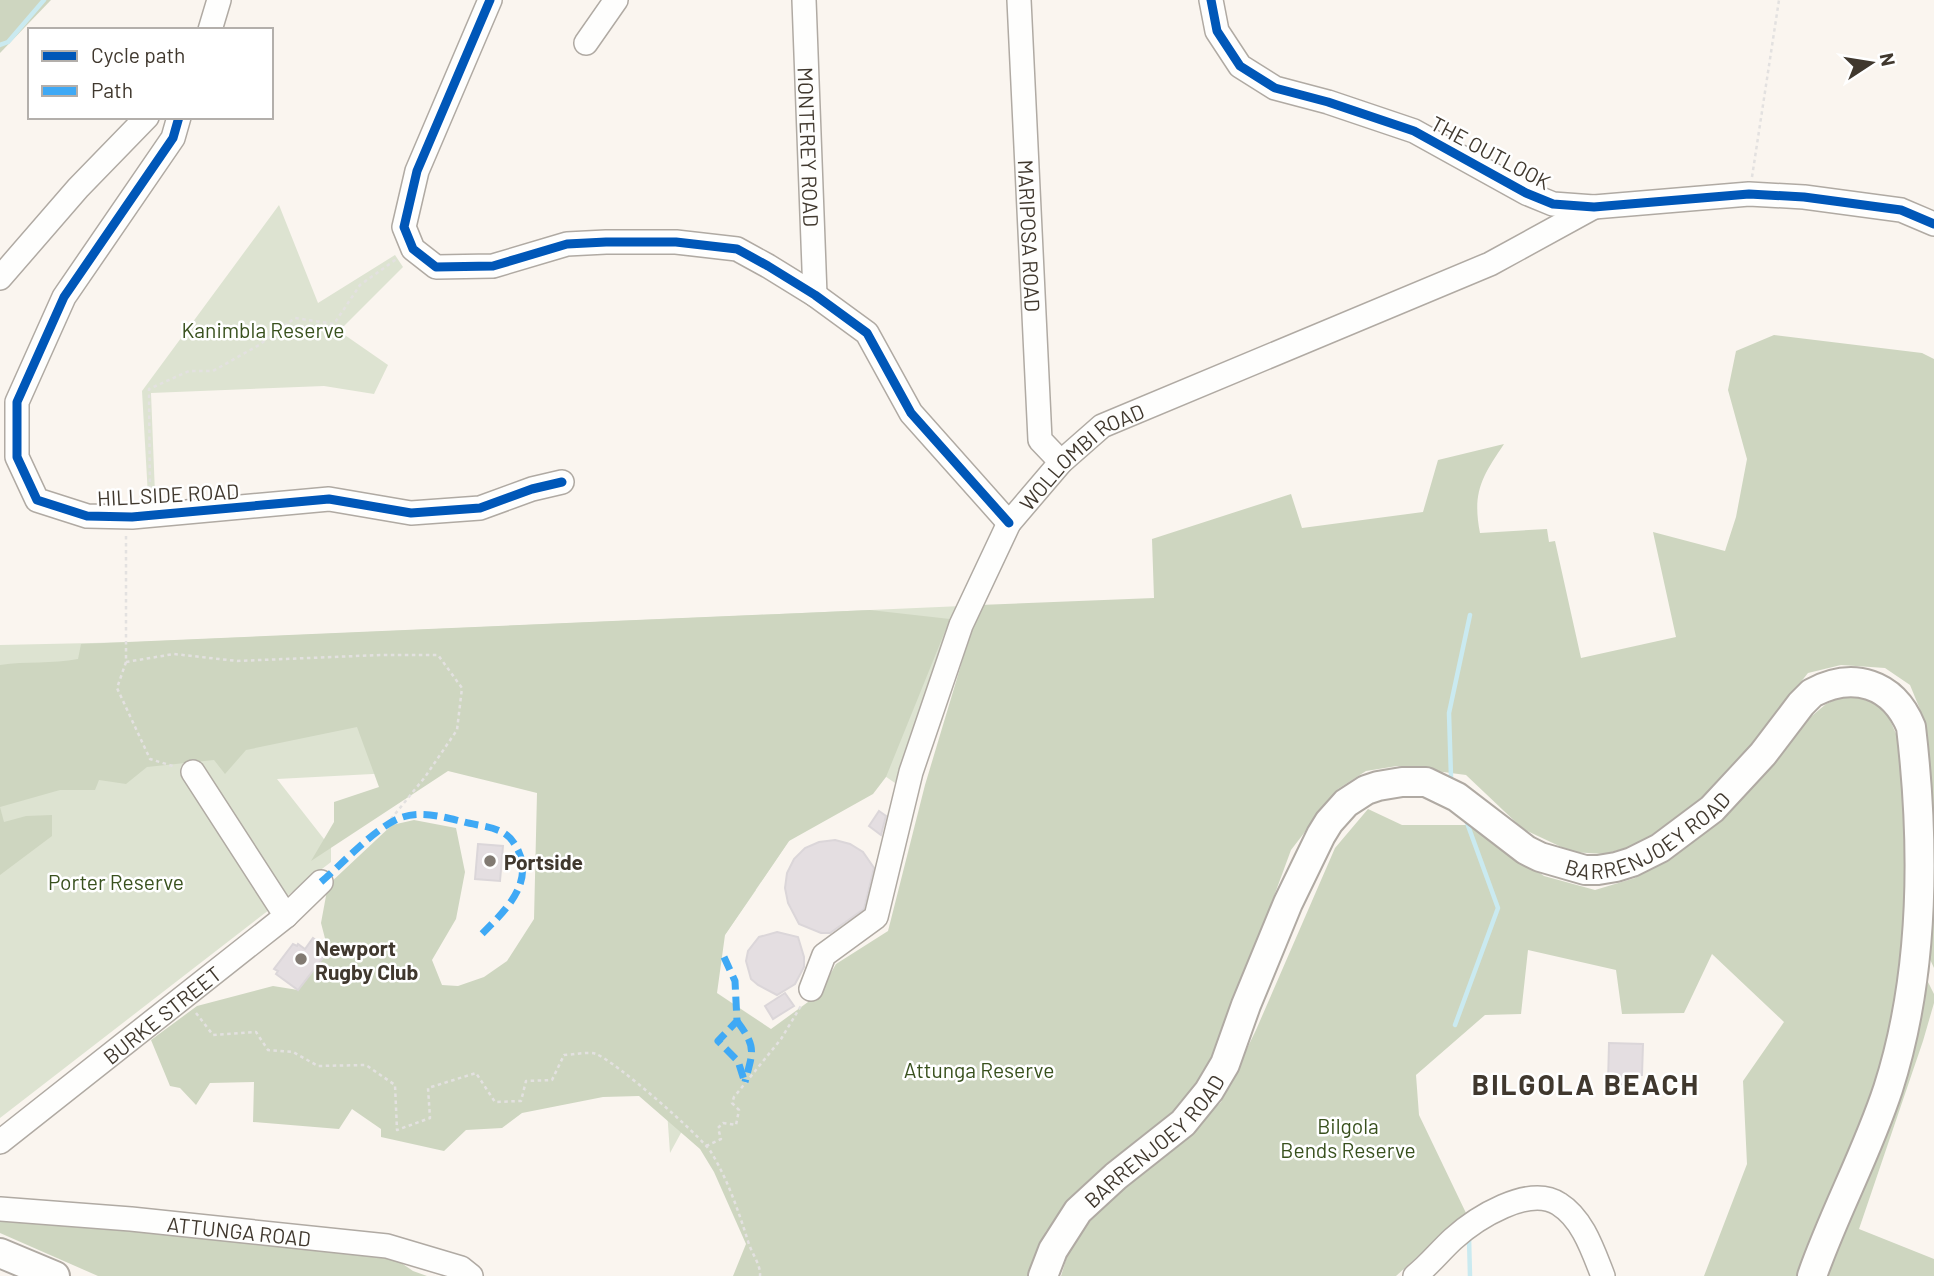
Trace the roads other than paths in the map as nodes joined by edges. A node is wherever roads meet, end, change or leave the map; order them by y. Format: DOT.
graph roads {
  1 [pos="219,0"];
  2 [pos="490,0"];
  3 [pos="616,0"];
  4 [pos="804,0"];
  5 [pos="1019,0"];
  6 [pos="1211,0"];
  7 [pos="211,28"];
  8 [pos="586,43"];
  9 [pos="145,119"];
  10 [pos="178,119"];
  11 [pos="1594,206"];
  12 [pos="1934,224"];
  13 [pos="0,278"];
  14 [pos="815,295"];
  15 [pos="1061,462"];
  16 [pos="562,482"];
  17 [pos="1009,523"];
  18 [pos="193,772"];
  19 [pos="321,882"];
  20 [pos="286,916"];
  21 [pos="811,989"];
  22 [pos="0,1142"];
  23 [pos="0,1209"];
  24 [pos="0,1253"];
  25 [pos="55,1276"];
  26 [pos="471,1276"];
  27 [pos="1043,1276"];
  28 [pos="1415,1276"];
  29 [pos="1603,1276"];
  30 [pos="1812,1276"];
  1 -- 7 [label="street"];
  2 -- 14 [label="street"];
  3 -- 8 [label="street"];
  4 -- 14 [label="street, MONTEREY ROAD"];
  5 -- 15 [label="street, MARIPOSA ROAD"];
  6 -- 11 [label="street, THE OUTLOOK"];
  9 -- 13 [label="street"];
  10 -- 16 [label="street, HILLSIDE ROAD"];
  11 -- 12 [label="street, THE OUTLOOK"];
  11 -- 15 [label="street, WOLLOMBI ROAD"];
  14 -- 17 [label="street"];
  15 -- 17 [label="street, WOLLOMBI ROAD"];
  17 -- 21 [label="street, WOLLOMBI ROAD"];
  18 -- 20 [label="street"];
  19 -- 20 [label="street, BURKE STREET"];
  20 -- 22 [label="street, BURKE STREET"];
  23 -- 26 [label="street, ATTUNGA ROAD"];
  24 -- 25 [label="main road"];
  27 -- 30 [label="main road, BARRENJOEY ROAD"];
  28 -- 29 [label="street"];
}
